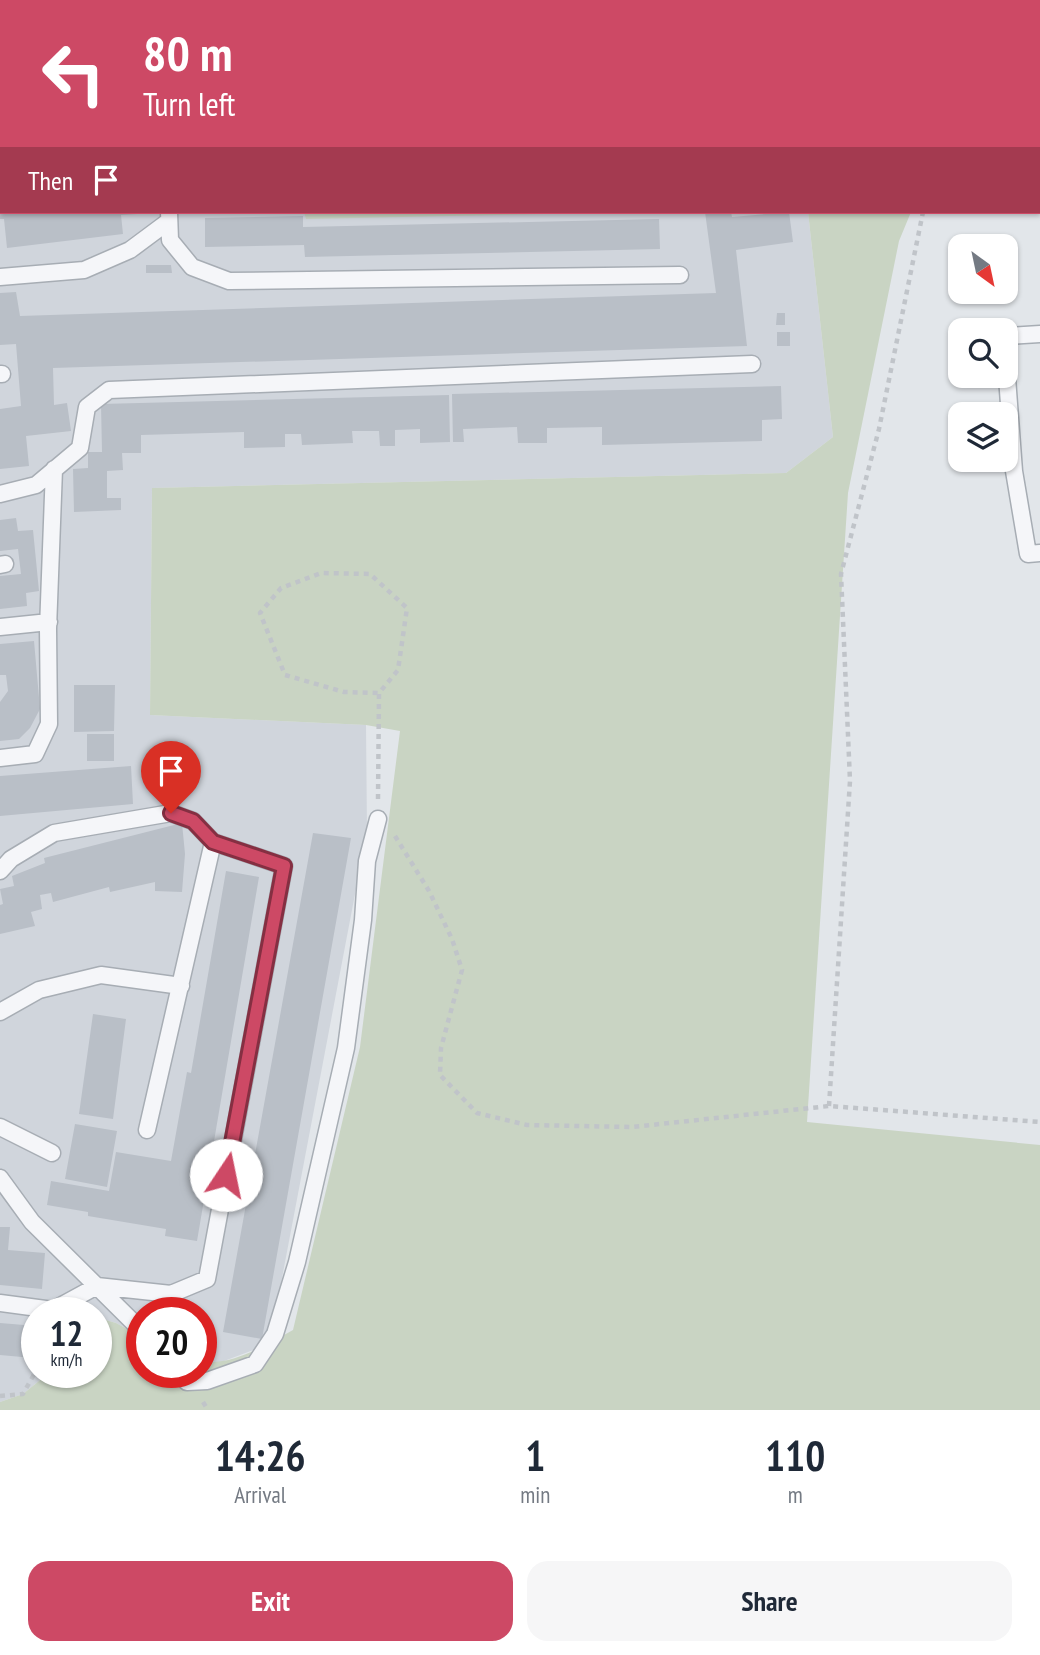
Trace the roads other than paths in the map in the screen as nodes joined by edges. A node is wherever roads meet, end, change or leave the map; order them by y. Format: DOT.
graph roads {
  1 [pos="169,217"];
  2 [pos="680,275"];
  3 [pos="0,276"];
  4 [pos="1040,334"];
  5 [pos="1018,335"];
  6 [pos="752,364"];
  7 [pos="1008,388"];
  8 [pos="54,469"];
  9 [pos="0,494"];
  10 [pos="1040,553"];
  11 [pos="49,622"];
  12 [pos="0,627"];
  13 [pos="0,758"];
  14 [pos="378,819"];
  15 [pos="213,842"];
  16 [pos="0,871"];
  17 [pos="181,986"];
  18 [pos="0,1012"];
  19 [pos="0,1127"];
  20 [pos="147,1130"];
  21 [pos="52,1153"];
  22 [pos="0,1178"];
  23 [pos="97,1286"];
  24 [pos="0,1303"];
  25 [pos="126,1315"];
  26 [pos="217,1378"];
  1 -- 2 [label="lane"];
  1 -- 3 [label="lane"];
  4 -- 5 [label="lane"];
  6 -- 8 [label="lane"];
  7 -- 10 [label="lane"];
  8 -- 9 [label="lane"];
  8 -- 11 [label="lane"];
  11 -- 12 [label="lane"];
  11 -- 13 [label="lane"];
  14 -- 26 [label="lane"];
  15 -- 16 [label="lane"];
  15 -- 17 [label="lane"];
  15 -- 23 [label="lane"];
  17 -- 18 [label="lane"];
  17 -- 20 [label="lane"];
  19 -- 21 [label="lane"];
  22 -- 23 [label="lane"];
  23 -- 24 [label="lane"];
  23 -- 25 [label="lane"];
}
